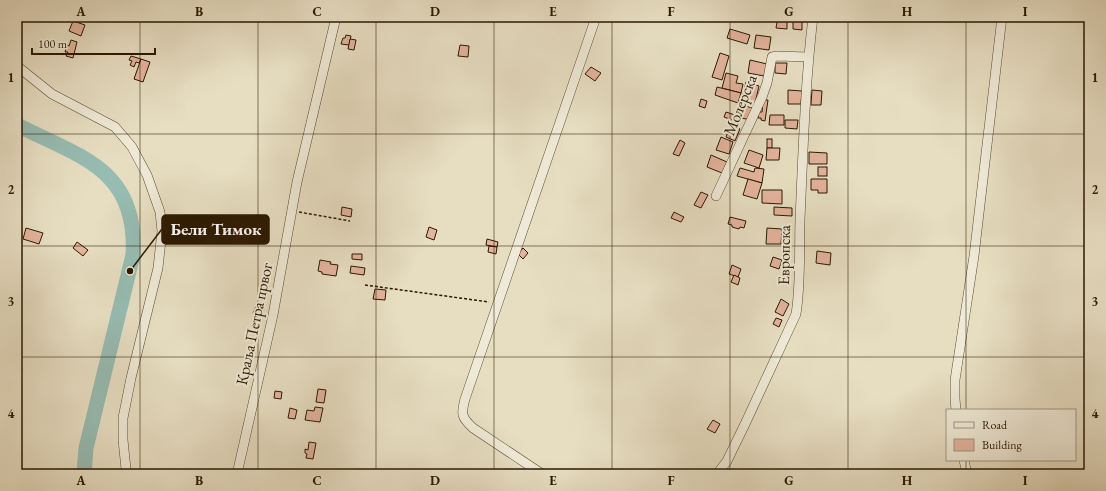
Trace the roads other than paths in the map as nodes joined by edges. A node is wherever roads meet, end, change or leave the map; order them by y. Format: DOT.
graph roads {
  1 [pos="336,17"];
  2 [pos="596,17"];
  3 [pos="813,17"];
  4 [pos="1002,17"];
  5 [pos="808,57"];
  6 [pos="17,66"];
  7 [pos="716,196"];
  8 [pos="956,409"];
  9 [pos="964,461"];
  10 [pos="128,474"];
  11 [pos="237,474"];
  12 [pos="542,474"];
  13 [pos="717,474"];
  14 [pos="967,474"];
  1 -- 11 [label="street, Краља Петра првог"];
  2 -- 12 [label="street"];
  3 -- 5 [label="street, Европска"];
  4 -- 8 [label="street"];
  5 -- 7 [label="street, Молерска"];
  5 -- 13 [label="street, Европска"];
  6 -- 10 [label="street"];
  9 -- 14 [label="street"];
}
